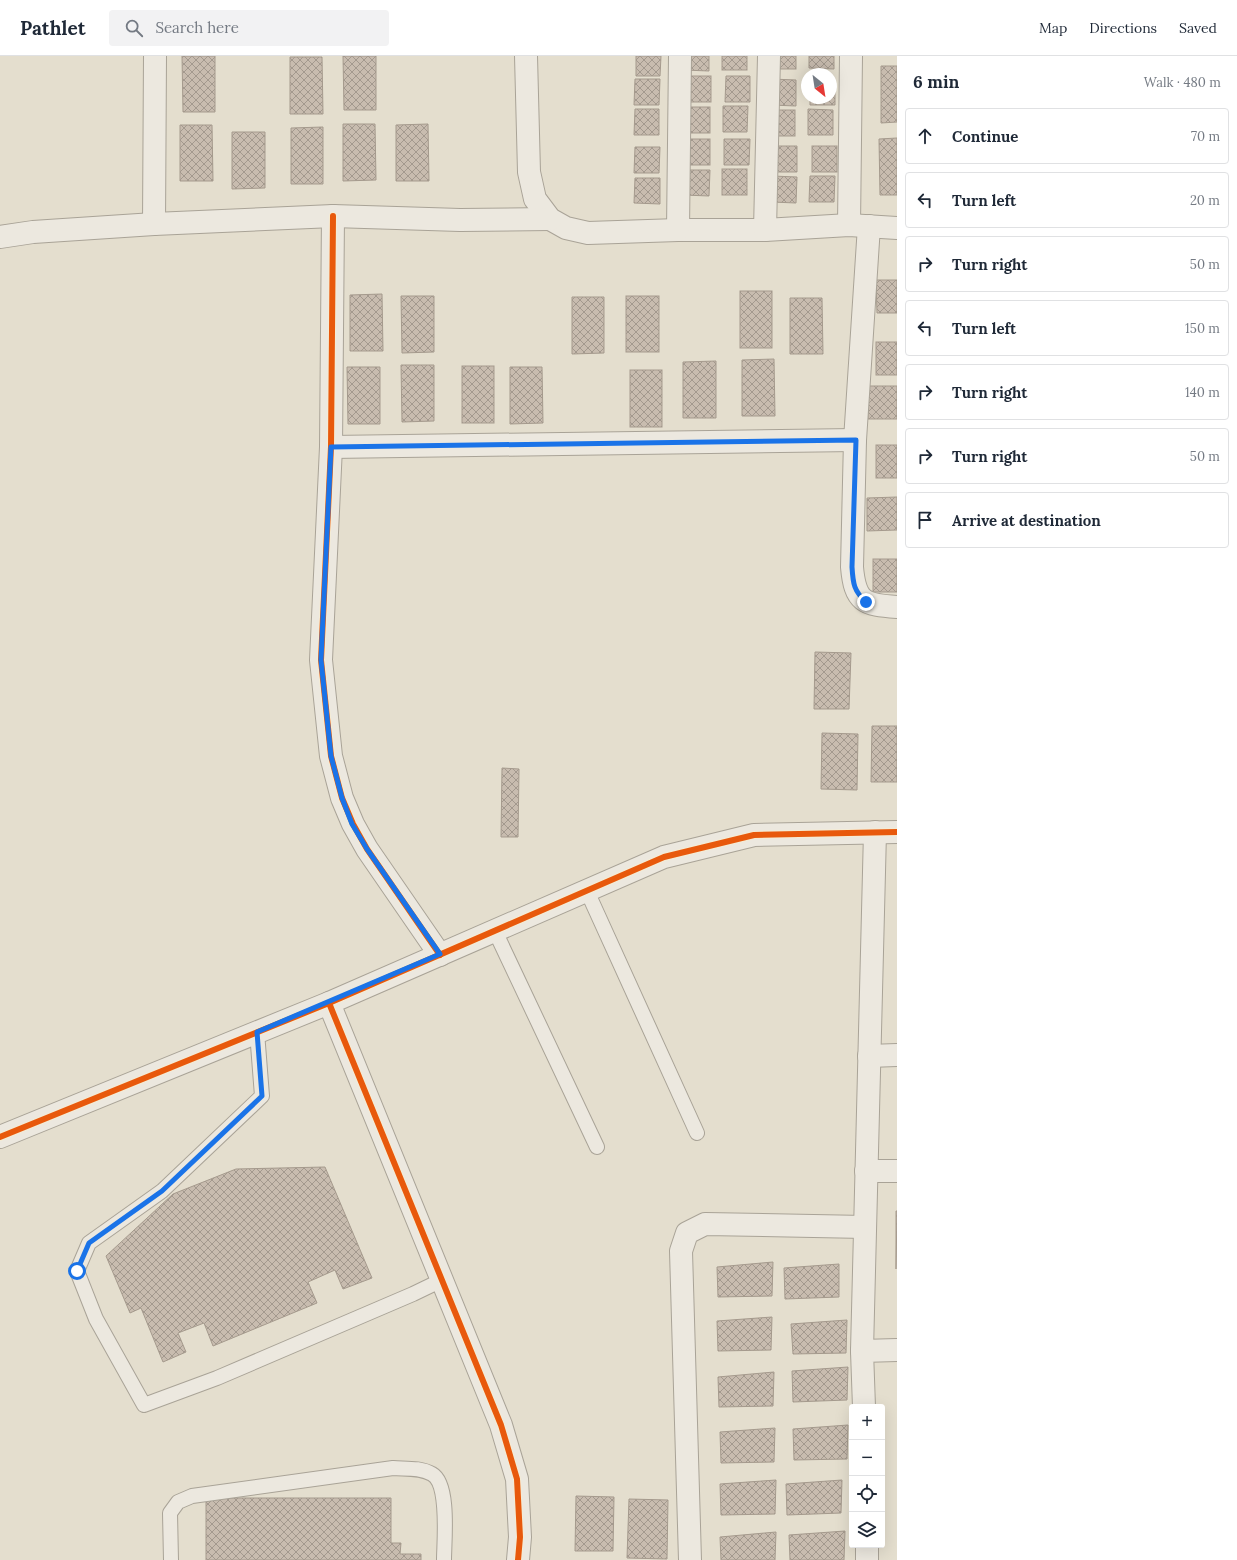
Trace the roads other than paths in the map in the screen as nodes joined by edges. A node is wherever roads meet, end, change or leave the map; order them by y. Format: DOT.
graph roads {
  1 [pos="155,56"];
  2 [pos="526,56"];
  3 [pos="680,56"];
  4 [pos="769,56"];
  5 [pos="851,56"];
  6 [pos="334,216"];
  7 [pos="550,220"];
  8 [pos="154,224"];
  9 [pos="859,225"];
  10 [pos="897,228"];
  11 [pos="678,230"];
  12 [pos="765,230"];
  13 [pos="0,237"];
  14 [pos="856,440"];
  15 [pos="331,447"];
  16 [pos="897,607"];
  17 [pos="875,832"];
  18 [pos="897,832"];
  19 [pos="587,890"];
  20 [pos="495,931"];
  21 [pos="440,954"];
  22 [pos="329,1003"];
  23 [pos="257,1032"];
  24 [pos="897,1055"];
  25 [pos="869,1056"];
  26 [pos="696,1133"];
  27 [pos="0,1137"];
  28 [pos="597,1148"];
  29 [pos="866,1171"];
  30 [pos="897,1171"];
  31 [pos="865,1227"];
  32 [pos="442,1280"];
  33 [pos="897,1350"];
  34 [pos="862,1351"];
  35 [pos="864,1404"];
  36 [pos="867,1548"];
  37 [pos="171,1560"];
  38 [pos="444,1560"];
  39 [pos="518,1560"];
  40 [pos="690,1560"];
  41 [pos="867,1560"];
  1 -- 8 [label="street"];
  2 -- 7 [label="street"];
  3 -- 11 [label="street"];
  4 -- 12 [label="street"];
  5 -- 9 [label="street"];
  6 -- 7 [label="street"];
  6 -- 8 [label="street"];
  6 -- 15 [label="street"];
  7 -- 11 [label="street"];
  8 -- 13 [label="street"];
  9 -- 10 [label="street"];
  9 -- 12 [label="street"];
  9 -- 14 [label="street"];
  11 -- 12 [label="street"];
  14 -- 15 [label="street"];
  14 -- 16 [label="street"];
  15 -- 21 [label="street"];
  17 -- 18 [label="street"];
  17 -- 19 [label="street"];
  17 -- 25 [label="street"];
  19 -- 20 [label="street"];
  19 -- 26 [label="lane"];
  20 -- 21 [label="street"];
  20 -- 28 [label="lane"];
  21 -- 22 [label="street"];
  22 -- 23 [label="street"];
  22 -- 32 [label="street"];
  23 -- 27 [label="street"];
  23 -- 32 [label="lane"];
  24 -- 25 [label="street"];
  25 -- 29 [label="street"];
  29 -- 30 [label="street"];
  29 -- 31 [label="street"];
  31 -- 34 [label="street"];
  31 -- 40 [label="street"];
  32 -- 39 [label="street"];
  33 -- 34 [label="street"];
  34 -- 35 [label="street"];
  36 -- 41 [label="street"];
  37 -- 38 [label="lane"];
}
